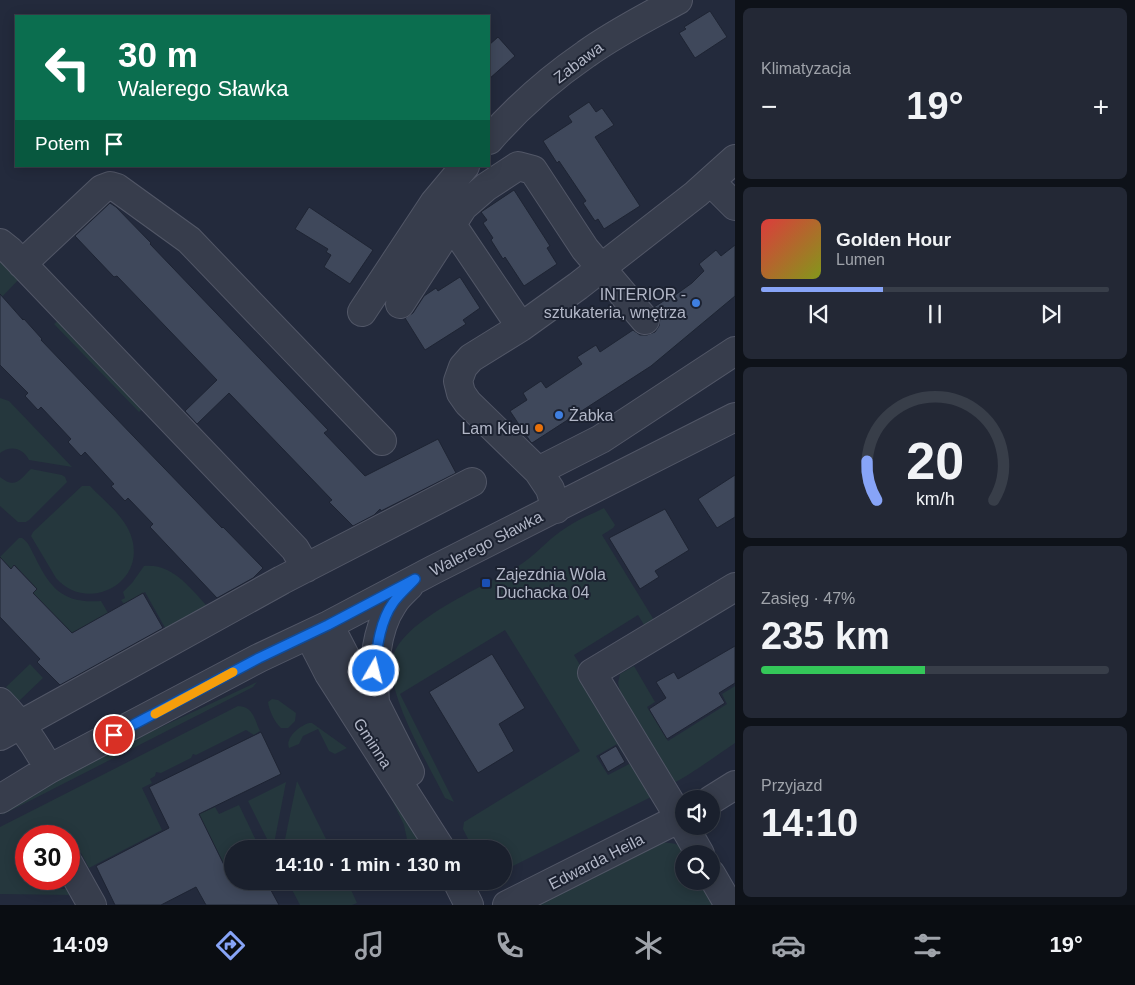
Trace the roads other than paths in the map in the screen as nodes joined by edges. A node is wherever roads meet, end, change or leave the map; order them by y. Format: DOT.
graph roads {
  1 [pos="678,0"];
  2 [pos="490,139"];
  3 [pos="734,160"];
  4 [pos="464,167"];
  5 [pos="711,182"];
  6 [pos="735,206"];
  7 [pos="452,225"];
  8 [pos="0,244"];
  9 [pos="22,264"];
  10 [pos="602,268"];
  11 [pos="400,304"];
  12 [pos="362,312"];
  13 [pos="645,320"];
  14 [pos="521,327"];
  15 [pos="735,350"];
  16 [pos="735,417"];
  17 [pos="382,442"];
  18 [pos="538,471"];
  19 [pos="472,482"];
  20 [pos="556,509"];
  21 [pos="306,568"];
  22 [pos="415,579"];
  23 [pos="735,587"];
  24 [pos="319,630"];
  25 [pos="0,702"];
  26 [pos="375,703"];
  27 [pos="11,730"];
  28 [pos="49,769"];
  29 [pos="735,785"];
  30 [pos="720,794"];
  31 [pos="0,799"];
  32 [pos="675,808"];
  33 [pos="675,825"];
  34 [pos="435,840"];
  35 [pos="438,840"];
  36 [pos="80,884"];
  37 [pos="462,890"];
  38 [pos="720,890"];
  39 [pos="92,905"];
  40 [pos="469,905"];
  41 [pos="507,905"];
  42 [pos="729,905"];
  1 -- 2 [label="street, Zabawa"];
  3 -- 5 [label="street"];
  4 -- 12 [label="street"];
  5 -- 6 [label="street"];
  5 -- 10 [label="street"];
  7 -- 10 [label="street"];
  7 -- 11 [label="street"];
  7 -- 14 [label="street"];
  8 -- 9 [label="street"];
  9 -- 17 [label="street"];
  9 -- 21 [label="street"];
  10 -- 13 [label="street"];
  10 -- 14 [label="street"];
  14 -- 18 [label="street"];
  15 -- 18 [label="street"];
  16 -- 20 [label="street, Walerego Sławka"];
  18 -- 20 [label="street"];
  19 -- 21 [label="street"];
  20 -- 22 [label="street, Walerego Sławka"];
  21 -- 27 [label="street"];
  22 -- 24 [label="street, Walerego Sławka"];
  22 -- 26 [label="street, Gminna"];
  23 -- 32 [label="street"];
  24 -- 26 [label="street, Gminna"];
  24 -- 28 [label="street, Walerego Sławka"];
  24 -- 34 [label="street, Gminna"];
  25 -- 27 [label="street"];
  26 -- 35 [label="street, Gminna"];
  27 -- 28 [label="street"];
  28 -- 31 [label="street, Walerego Sławka"];
  29 -- 30 [label="street"];
  33 -- 41 [label="street, Edwarda Heila"];
  36 -- 39 [label="street"];
  37 -- 40 [label="street"];
  38 -- 42 [label="street"];
}
